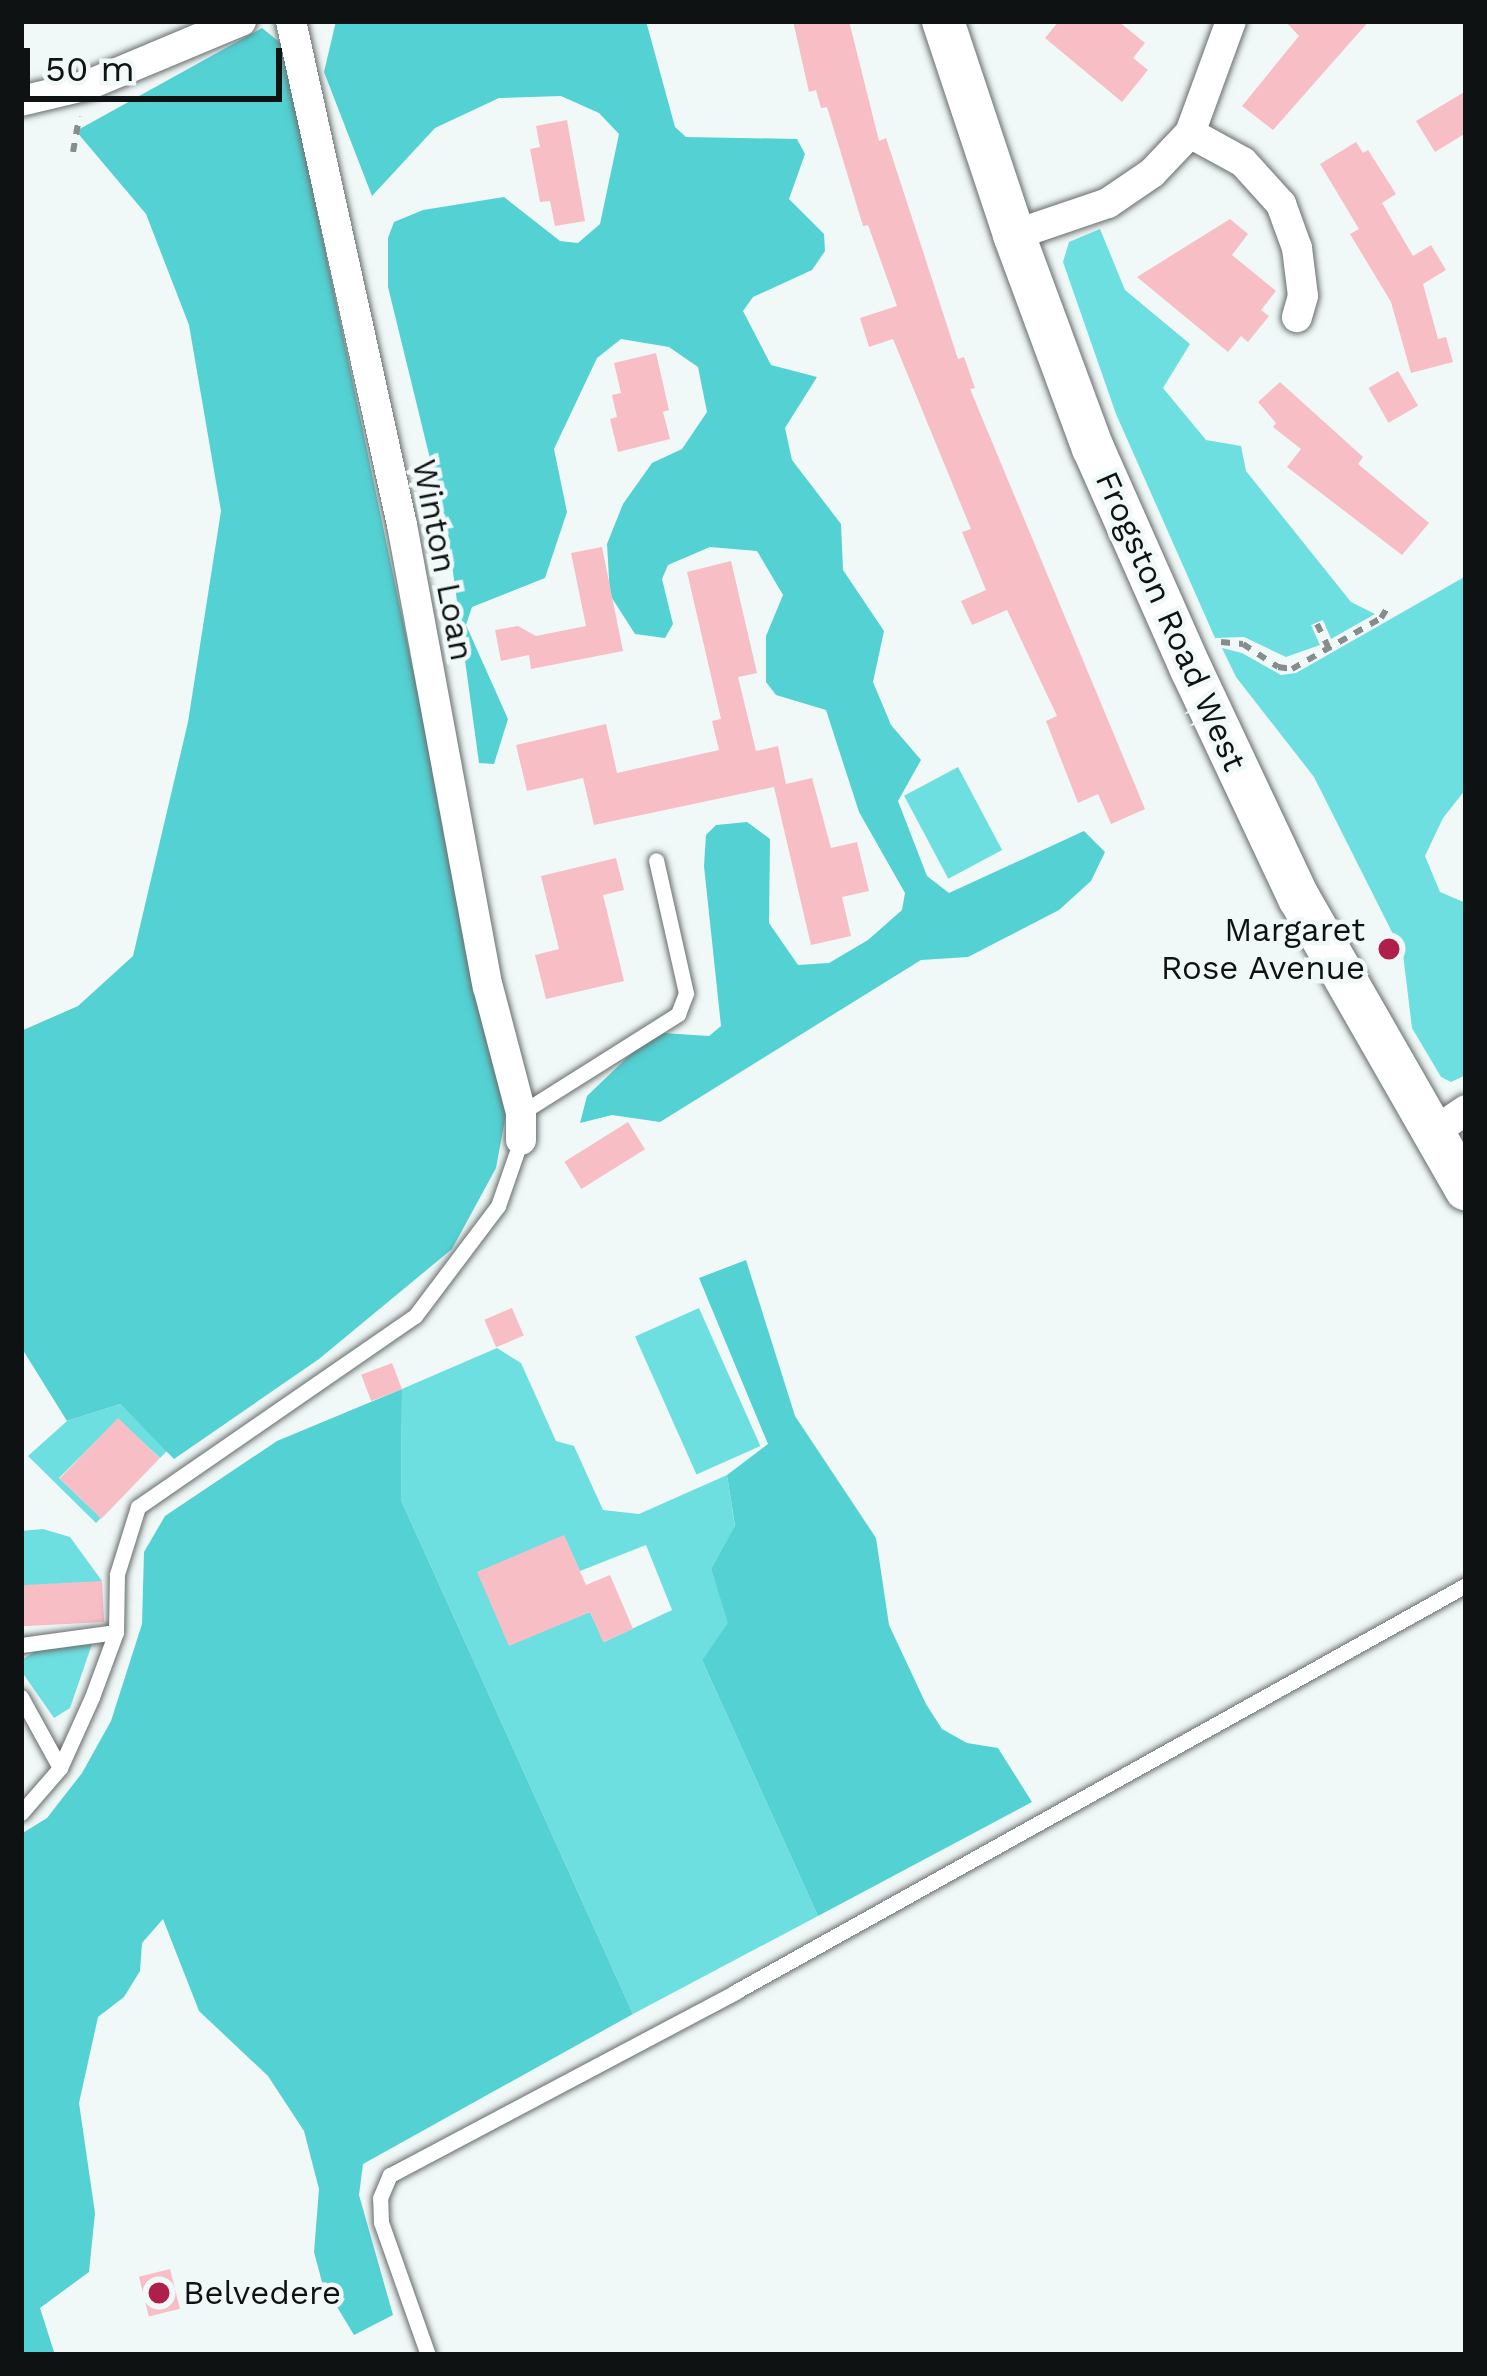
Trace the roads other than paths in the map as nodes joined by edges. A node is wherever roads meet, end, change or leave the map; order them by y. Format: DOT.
graph roads {
  1 [pos="241,21"];
  2 [pos="291,21"];
  3 [pos="944,21"];
  4 [pos="1231,21"];
  5 [pos="21,100"];
  6 [pos="1190,134"];
  7 [pos="1014,235"];
  8 [pos="1297,316"];
  9 [pos="656,860"];
  10 [pos="1466,1110"];
  11 [pos="521,1126"];
  12 [pos="1431,1134"];
  13 [pos="1466,1190"];
  14 [pos="1466,1585"];
  15 [pos="116,1632"];
  16 [pos="21,1645"];
  17 [pos="21,1697"];
  18 [pos="60,1768"];
  19 [pos="21,1813"];
  20 [pos="428,2355"];
  1 -- 5 [label="street"];
  2 -- 11 [label="street, Winton Loan"];
  3 -- 7 [label="main road, Frogston Road West"];
  4 -- 6 [label="street"];
  6 -- 7 [label="street"];
  6 -- 8 [label="street"];
  7 -- 12 [label="main road, Frogston Road West"];
  9 -- 11 [label="lane"];
  10 -- 12 [label="street"];
  11 -- 15 [label="lane"];
  12 -- 13 [label="main road, Frogston Road West"];
  14 -- 20 [label="lane"];
  15 -- 16 [label="lane"];
  15 -- 18 [label="lane"];
  17 -- 18 [label="lane"];
  18 -- 19 [label="lane"];
}
